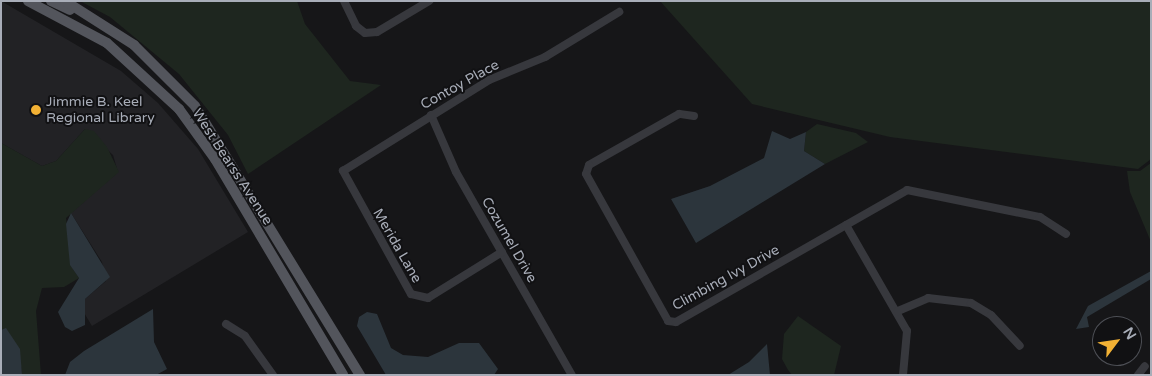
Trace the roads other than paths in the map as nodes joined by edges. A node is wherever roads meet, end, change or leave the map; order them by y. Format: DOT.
graph roads {
  1 [pos="28,1"];
  2 [pos="51,1"];
  3 [pos="65,1"];
  4 [pos="344,1"];
  5 [pos="429,1"];
  6 [pos="619,12"];
  7 [pos="99,20"];
  8 [pos="431,115"];
  9 [pos="694,116"];
  10 [pos="343,171"];
  11 [pos="846,225"];
  12 [pos="1066,234"];
  13 [pos="502,252"];
  14 [pos="898,311"];
  15 [pos="226,324"];
  16 [pos="1020,346"];
  17 [pos="1144,366"];
  18 [pos="273,375"];
  19 [pos="343,375"];
  20 [pos="360,375"];
  21 [pos="572,375"];
  22 [pos="903,375"];
  23 [pos="1138,375"];
  1 -- 19 [label="main road, West Bearss Avenue"];
  2 -- 7 [label="main road"];
  3 -- 7 [label="main road, West Bearss Avenue"];
  4 -- 5 [label="street"];
  6 -- 8 [label="street, Contoy Place"];
  7 -- 20 [label="main road, West Bearss Avenue"];
  8 -- 10 [label="street, Contoy Place"];
  8 -- 13 [label="street, Cozumel Drive"];
  9 -- 11 [label="street, Climbing Ivy Drive"];
  10 -- 13 [label="street, Merida Lane"];
  11 -- 12 [label="street, Climbing Ivy Drive"];
  11 -- 14 [label="street"];
  13 -- 21 [label="street, Cozumel Drive"];
  14 -- 16 [label="street"];
  14 -- 22 [label="street"];
  15 -- 18 [label="street"];
  17 -- 23 [label="street"];
}
